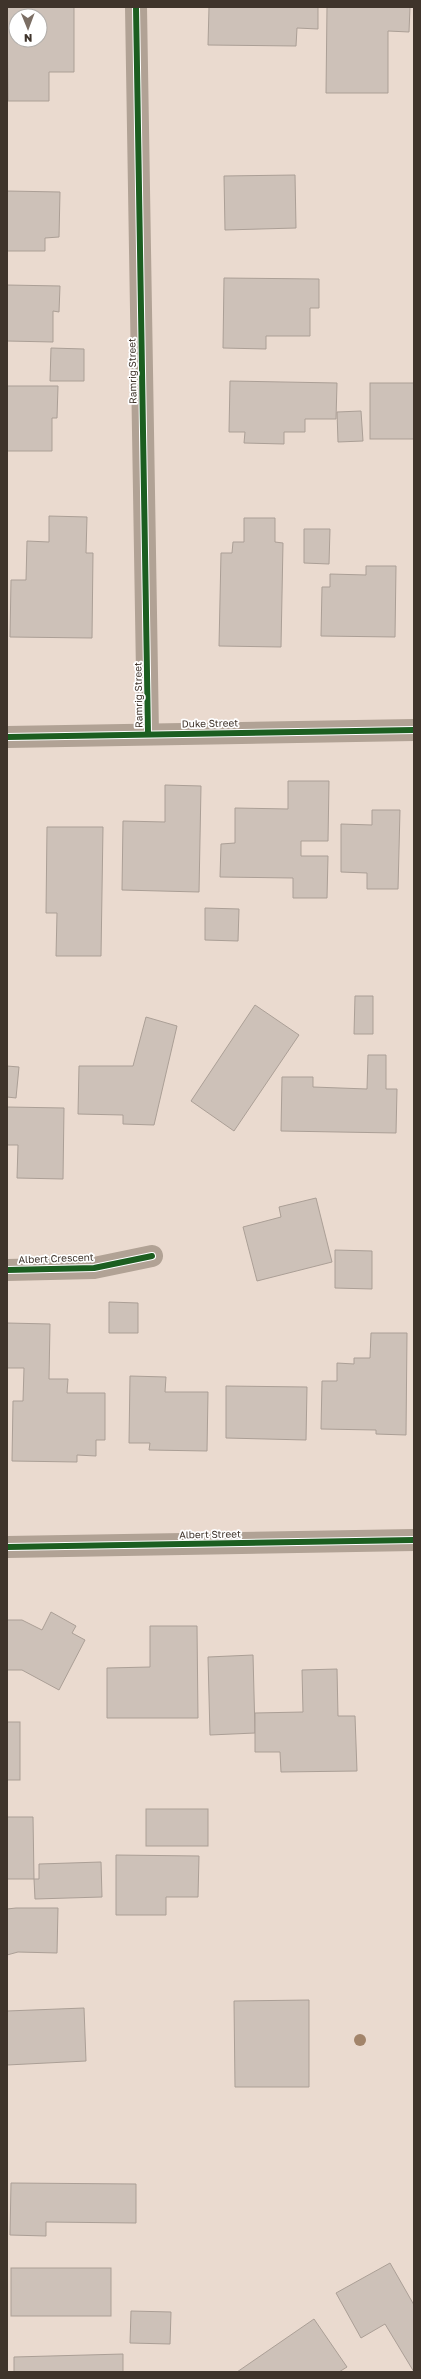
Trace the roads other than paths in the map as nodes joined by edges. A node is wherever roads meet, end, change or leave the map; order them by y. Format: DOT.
graph roads {
  1 [pos="136,7"];
  2 [pos="414,730"];
  3 [pos="148,734"];
  4 [pos="7,737"];
  5 [pos="152,1256"];
  6 [pos="7,1270"];
  7 [pos="414,1540"];
  8 [pos="7,1547"];
  1 -- 3 [label="street, Ramrig Street"];
  2 -- 3 [label="street, Duke Street"];
  3 -- 4 [label="street, Duke Street"];
  5 -- 6 [label="street, Albert Crescent"];
  7 -- 8 [label="street, Albert Street"];
}
